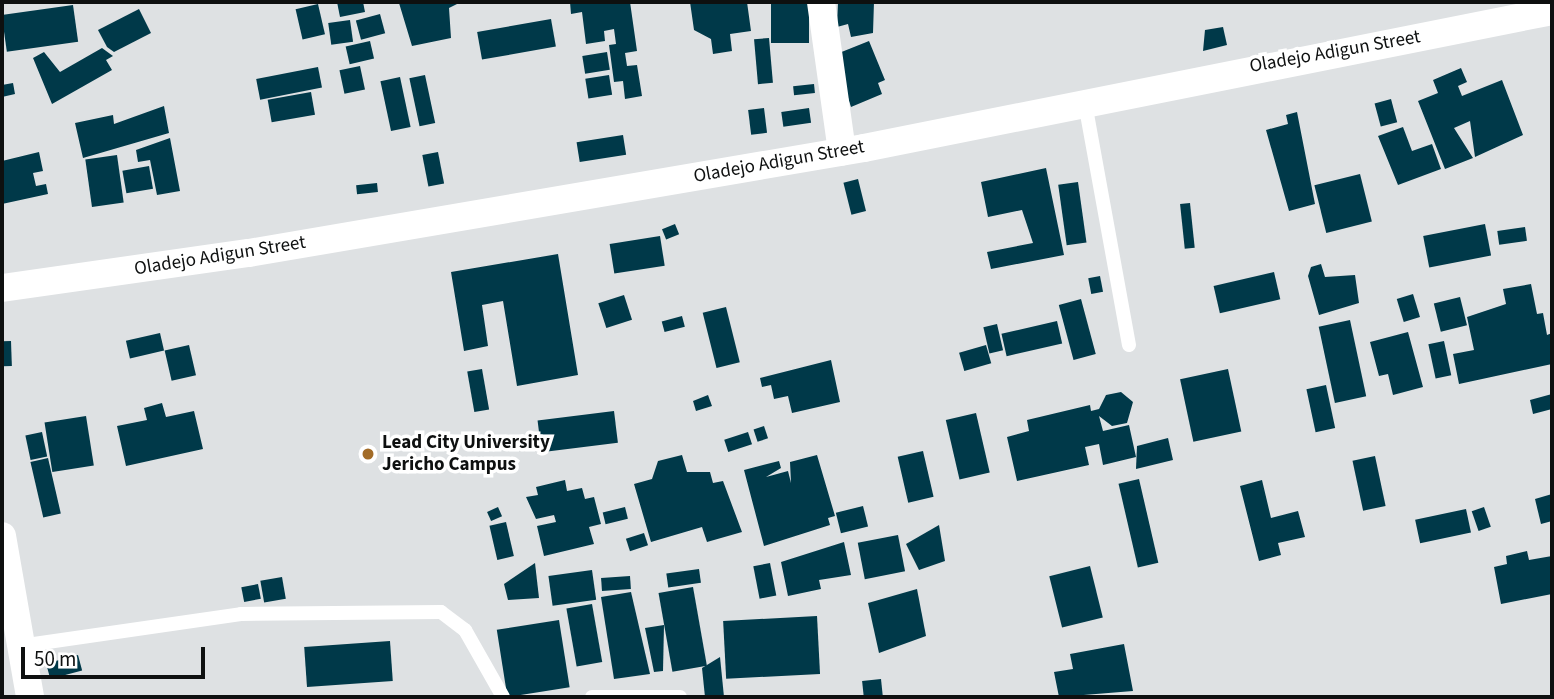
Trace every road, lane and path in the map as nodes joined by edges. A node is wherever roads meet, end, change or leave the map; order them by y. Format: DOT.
graph roads {
  1 [pos="821,2"];
  2 [pos="1552,11"];
  3 [pos="1086,103"];
  4 [pos="842,152"];
  5 [pos="2,288"];
  6 [pos="1129,345"];
  7 [pos="2,536"];
  8 [pos="20,646"];
  9 [pos="30,697"];
  10 [pos="503,697"];
  11 [pos="592,697"];
  12 [pos="680,697"];
  1 -- 4 [label="street"];
  2 -- 3 [label="street, Oladejo Adigun Street"];
  3 -- 4 [label="street, Oladejo Adigun Street"];
  3 -- 6 [label="lane"];
  4 -- 5 [label="street, Oladejo Adigun Street"];
  7 -- 8 [label="street"];
  8 -- 9 [label="street"];
  8 -- 10 [label="lane"];
  11 -- 12 [label="lane"];
}
